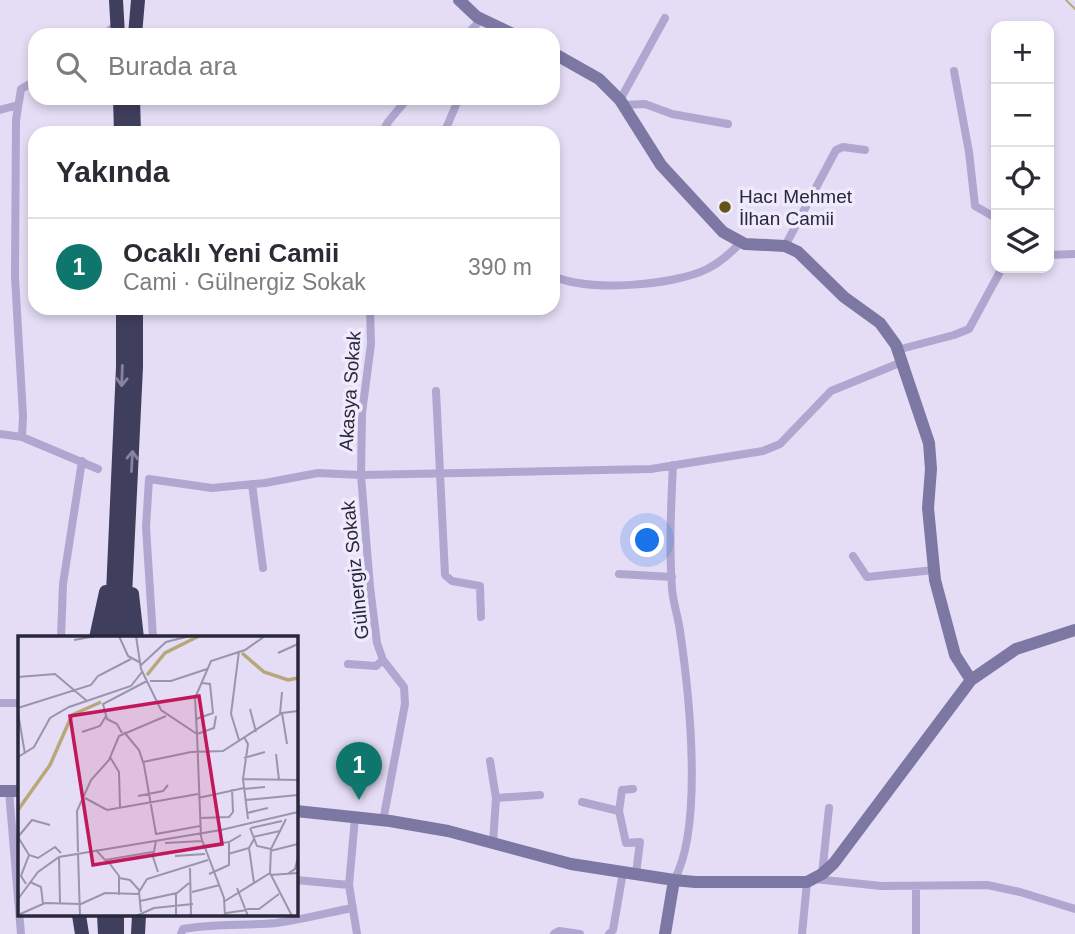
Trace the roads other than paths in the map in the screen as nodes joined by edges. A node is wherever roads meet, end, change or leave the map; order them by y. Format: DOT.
graph roads {
  1 [pos="117,0"];
  2 [pos="138,0"];
  3 [pos="459,0"];
  4 [pos="665,18"];
  5 [pos="481,20"];
  6 [pos="118,28"];
  7 [pos="136,28"];
  8 [pos="473,28"];
  9 [pos="498,28"];
  10 [pos="560,57"];
  11 [pos="954,71"];
  12 [pos="28,84"];
  13 [pos="621,103"];
  14 [pos="18,105"];
  15 [pos="120,105"];
  16 [pos="133,105"];
  17 [pos="402,105"];
  18 [pos="456,105"];
  19 [pos="0,110"];
  20 [pos="728,124"];
  21 [pos="121,126"];
  22 [pos="134,126"];
  23 [pos="386,126"];
  24 [pos="447,126"];
  25 [pos="865,150"];
  26 [pos="991,216"];
  27 [pos="741,242"];
  28 [pos="785,246"];
  29 [pos="1075,254"];
  30 [pos="1054,255"];
  31 [pos="999,273"];
  32 [pos="560,280"];
  33 [pos="123,315"];
  34 [pos="136,315"];
  35 [pos="370,315"];
  36 [pos="900,356"];
  37 [pos="436,391"];
  38 [pos="0,434"];
  39 [pos="22,437"];
  40 [pos="82,461"];
  41 [pos="673,465"];
  42 [pos="98,469"];
  43 [pos="440,473"];
  44 [pos="361,475"];
  45 [pos="252,484"];
  46 [pos="122,528"];
  47 [pos="853,556"];
  48 [pos="263,568"];
  49 [pos="934,570"];
  50 [pos="619,574"];
  51 [pos="672,577"];
  52 [pos="481,617"];
  53 [pos="1075,630"];
  54 [pos="61,636"];
  55 [pos="96,636"];
  56 [pos="111,636"];
  57 [pos="123,636"];
  58 [pos="136,636"];
  59 [pos="152,636"];
  60 [pos="383,660"];
  61 [pos="348,664"];
  62 [pos="971,680"];
  63 [pos="18,702"];
  64 [pos="0,703"];
  65 [pos="490,761"];
  66 [pos="633,789"];
  67 [pos="10,791"];
  68 [pos="540,795"];
  69 [pos="496,798"];
  70 [pos="582,802"];
  71 [pos="829,808"];
  72 [pos="298,811"];
  73 [pos="619,811"];
  74 [pos="355,818"];
  75 [pos="383,821"];
  76 [pos="493,843"];
  77 [pos="630,873"];
  78 [pos="814,878"];
  79 [pos="298,880"];
  80 [pos="674,880"];
  81 [pos="349,885"];
  82 [pos="916,887"];
  83 [pos="18,905"];
  84 [pos="352,908"];
  85 [pos="1075,909"];
  86 [pos="19,916"];
  87 [pos="79,916"];
  88 [pos="104,916"];
  89 [pos="117,916"];
  90 [pos="139,916"];
  91 [pos="205,916"];
  92 [pos="204,925"];
  93 [pos="20,934"];
  94 [pos="82,934"];
  95 [pos="104,934"];
  96 [pos="117,934"];
  97 [pos="138,934"];
  98 [pos="181,934"];
  99 [pos="357,934"];
  100 [pos="554,934"];
  101 [pos="580,934"];
  102 [pos="609,934"];
  103 [pos="665,934"];
  104 [pos="802,934"];
  105 [pos="916,934"];
  1 -- 6 [label="highway"];
  2 -- 7 [label="highway"];
  3 -- 5 [label="street"];
  4 -- 13 [label="street"];
  5 -- 8 [label="street"];
  5 -- 9 [label="street"];
  10 -- 13 [label="street"];
  11 -- 26 [label="street"];
  12 -- 14 [label="street"];
  13 -- 20 [label="street"];
  13 -- 27 [label="street"];
  14 -- 19 [label="street"];
  14 -- 39 [label="street"];
  15 -- 21 [label="highway"];
  16 -- 22 [label="highway"];
  17 -- 23 [label="street"];
  18 -- 24 [label="street"];
  25 -- 28 [label="street"];
  27 -- 28 [label="street"];
  27 -- 32 [label="street"];
  28 -- 36 [label="street"];
  29 -- 30 [label="street"];
  31 -- 36 [label="street"];
  33 -- 46 [label="highway, one-way"];
  46 -- 34 [label="highway, one-way"];
  35 -- 44 [label="street, Akasya Sokak"];
  36 -- 41 [label="street"];
  36 -- 49 [label="street"];
  37 -- 43 [label="street"];
  38 -- 39 [label="street"];
  39 -- 40 [label="street"];
  40 -- 42 [label="street"];
  40 -- 54 [label="street"];
  41 -- 43 [label="street"];
  41 -- 51 [label="street"];
  43 -- 44 [label="street"];
  43 -- 52 [label="street"];
  44 -- 45 [label="street"];
  44 -- 60 [label="street, Gülnergiz Sokak"];
  45 -- 48 [label="street"];
  45 -- 59 [label="street"];
  46 -- 55 [label="highway"];
  46 -- 56 [label="highway"];
  46 -- 57 [label="highway"];
  46 -- 58 [label="highway"];
  47 -- 49 [label="street"];
  49 -- 62 [label="street"];
  50 -- 51 [label="street"];
  51 -- 80 [label="street"];
  53 -- 62 [label="street"];
  60 -- 61 [label="street"];
  60 -- 75 [label="street, Gülnergiz Sokak"];
  62 -- 78 [label="street"];
  63 -- 64 [label="street"];
  65 -- 69 [label="street"];
  66 -- 73 [label="street"];
  67 -- 83 [label="street"];
  68 -- 69 [label="street"];
  69 -- 76 [label="street"];
  70 -- 73 [label="street"];
  71 -- 78 [label="street"];
  72 -- 74 [label="street"];
  73 -- 77 [label="street"];
  74 -- 75 [label="street"];
  74 -- 81 [label="street"];
  75 -- 76 [label="street"];
  76 -- 77 [label="street"];
  77 -- 80 [label="street"];
  77 -- 102 [label="street"];
  78 -- 80 [label="street"];
  78 -- 82 [label="street"];
  78 -- 104 [label="street"];
  79 -- 81 [label="street"];
  80 -- 103 [label="street"];
  81 -- 84 [label="street"];
  82 -- 85 [label="street"];
  82 -- 105 [label="street"];
  84 -- 92 [label="street"];
  84 -- 99 [label="street"];
  86 -- 93 [label="street"];
  87 -- 94 [label="highway"];
  88 -- 95 [label="highway"];
  89 -- 96 [label="highway"];
  90 -- 97 [label="highway"];
  91 -- 92 [label="street"];
  92 -- 98 [label="street"];
  100 -- 101 [label="street"];
}
